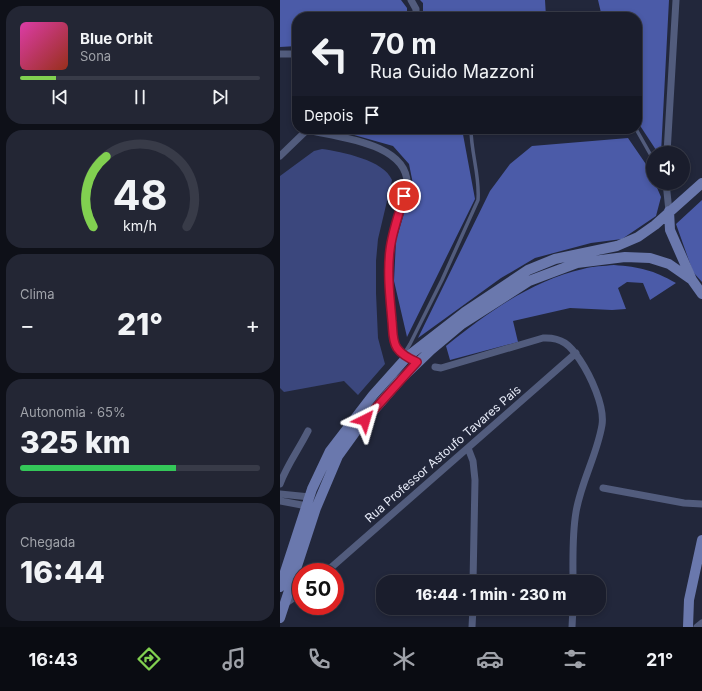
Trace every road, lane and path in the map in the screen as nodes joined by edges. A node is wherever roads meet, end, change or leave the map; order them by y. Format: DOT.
graph roads {
  1 [pos="411,0"];
  2 [pos="676,0"];
  3 [pos="416,12"];
  4 [pos="280,54"];
  5 [pos="292,54"];
  6 [pos="304,134"];
  7 [pos="326,134"];
  8 [pos="471,134"];
  9 [pos="639,134"];
  10 [pos="667,146"];
  11 [pos="646,147"];
  12 [pos="280,156"];
  13 [pos="702,183"];
  14 [pos="667,190"];
  15 [pos="669,211"];
  16 [pos="655,225"];
  17 [pos="670,230"];
  18 [pos="638,237"];
  19 [pos="681,254"];
  20 [pos="641,257"];
  21 [pos="669,264"];
  22 [pos="692,280"];
  23 [pos="702,294"];
  24 [pos="576,353"];
  25 [pos="405,355"];
  26 [pos="417,362"];
  27 [pos="435,367"];
  28 [pos="308,431"];
  29 [pos="468,448"];
  30 [pos="334,453"];
  31 [pos="280,484"];
  32 [pos="603,488"];
  33 [pos="280,494"];
  34 [pos="280,501"];
  35 [pos="308,501"];
  36 [pos="702,504"];
  37 [pos="299,543"];
  38 [pos="701,544"];
  39 [pos="336,563"];
  40 [pos="473,575"];
  41 [pos="573,575"];
  42 [pos="280,587"];
  43 [pos="292,599"];
  44 [pos="282,605"];
  45 [pos="688,608"];
  46 [pos="473,615"];
  47 [pos="573,615"];
  48 [pos="280,618"];
  49 [pos="702,623"];
  50 [pos="472,627"];
  51 [pos="572,627"];
  52 [pos="683,627"];
  53 [pos="688,627"];
  54 [pos="697,627"];
  1 -- 3 [label="street"];
  2 -- 10 [label="street"];
  4 -- 5 [label="street"];
  6 -- 12 [label="street"];
  7 -- 25 [label="street"];
  8 -- 25 [label="lane"];
  9 -- 11 [label="lane"];
  13 -- 15 [label="main road"];
  14 -- 15 [label="street"];
  15 -- 16 [label="main road"];
  15 -- 17 [label="main road"];
  16 -- 17 [label="main road"];
  16 -- 18 [label="main road"];
  17 -- 19 [label="main road"];
  18 -- 20 [label="main road"];
  18 -- 25 [label="main road"];
  19 -- 21 [label="main road"];
  19 -- 22 [label="main road"];
  20 -- 21 [label="main road"];
  20 -- 26 [label="main road"];
  21 -- 22 [label="main road"];
  22 -- 23 [label="main road"];
  24 -- 27 [label="street"];
  24 -- 29 [label="street, Rua Professor Astoufo Tavares Pais"];
  24 -- 41 [label="street"];
  25 -- 26 [label="street"];
  25 -- 30 [label="main road"];
  26 -- 30 [label="main road"];
  28 -- 31 [label="street"];
  29 -- 39 [label="street, Rua Professor Astoufo Tavares Pais"];
  29 -- 40 [label="street"];
  30 -- 35 [label="main road"];
  30 -- 37 [label="main road"];
  32 -- 36 [label="street"];
  33 -- 35 [label="street"];
  34 -- 35 [label="street"];
  35 -- 37 [label="main road"];
  37 -- 42 [label="main road"];
  37 -- 44 [label="main road"];
  38 -- 45 [label="main road"];
  43 -- 44 [label="street"];
  44 -- 48 [label="main road"];
  45 -- 52 [label="main road"];
  45 -- 53 [label="main road"];
  46 -- 50 [label="street"];
  47 -- 51 [label="street"];
  49 -- 54 [label="street"];
}
